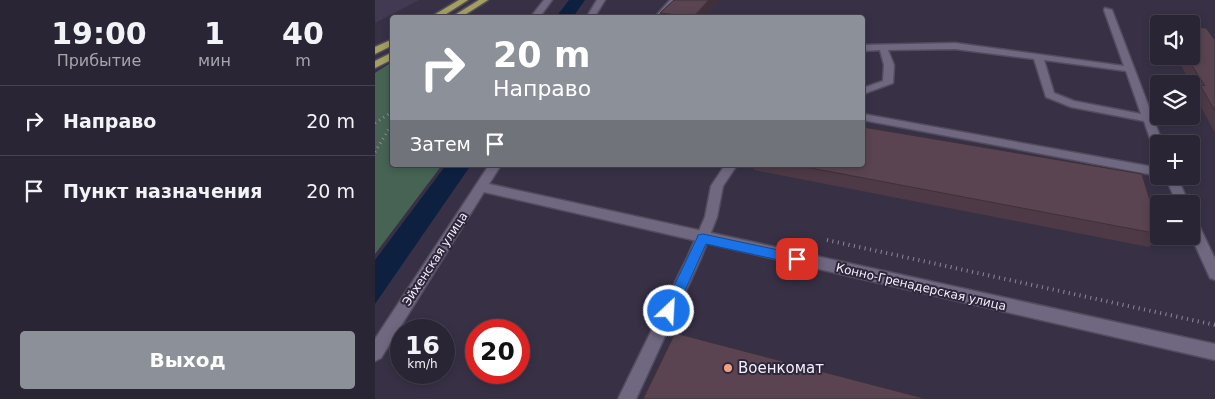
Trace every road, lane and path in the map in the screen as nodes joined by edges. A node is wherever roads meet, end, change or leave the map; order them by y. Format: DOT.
graph roads {
  1 [pos="464,0"];
  2 [pos="484,0"];
  3 [pos="548,0"];
  4 [pos="601,0"];
  5 [pos="674,0"];
  6 [pos="1108,10"];
  7 [pos="438,15"];
  8 [pos="460,15"];
  9 [pos="536,15"];
  10 [pos="592,15"];
  11 [pos="661,15"];
  12 [pos="390,43"];
  13 [pos="883,47"];
  14 [pos="865,48"];
  15 [pos="375,51"];
  16 [pos="390,56"];
  17 [pos="1038,57"];
  18 [pos="375,65"];
  19 [pos="1129,69"];
  20 [pos="865,91"];
  21 [pos="390,113"];
  22 [pos="865,117"];
  23 [pos="1147,118"];
  24 [pos="375,123"];
  25 [pos="390,127"];
  26 [pos="1154,135"];
  27 [pos="375,152"];
  28 [pos="494,167"];
  29 [pos="730,167"];
  30 [pos="1150,170"];
  31 [pos="481,187"];
  32 [pos="703,238"];
  33 [pos="818,238"];
  34 [pos="1200,242"];
  35 [pos="1215,274"];
  36 [pos="1215,325"];
  37 [pos="1215,352"];
  38 [pos="375,353"];
  39 [pos="627,399"];
  1 -- 7 [label="main road"];
  2 -- 8 [label="main road"];
  3 -- 9 [label="street"];
  4 -- 10 [label="street"];
  5 -- 11 [label="street"];
  6 -- 19 [label="street"];
  12 -- 15 [label="main road"];
  13 -- 14 [label="street"];
  13 -- 17 [label="street"];
  13 -- 20 [label="street"];
  16 -- 18 [label="main road"];
  17 -- 19 [label="street"];
  17 -- 23 [label="street"];
  19 -- 23 [label="street"];
  21 -- 24 [label="path"];
  22 -- 30 [label="street"];
  23 -- 26 [label="street"];
  25 -- 27 [label="path"];
  28 -- 31 [label="street, Эйхенская улица"];
  29 -- 32 [label="street"];
  31 -- 32 [label="street, Конно-Гренадерская улица"];
  31 -- 38 [label="street, Эйхенская улица"];
  32 -- 37 [label="street, Конно-Гренадерская улица"];
  32 -- 39 [label="street"];
  33 -- 36 [label="path"];
  34 -- 35 [label="street"];
}
